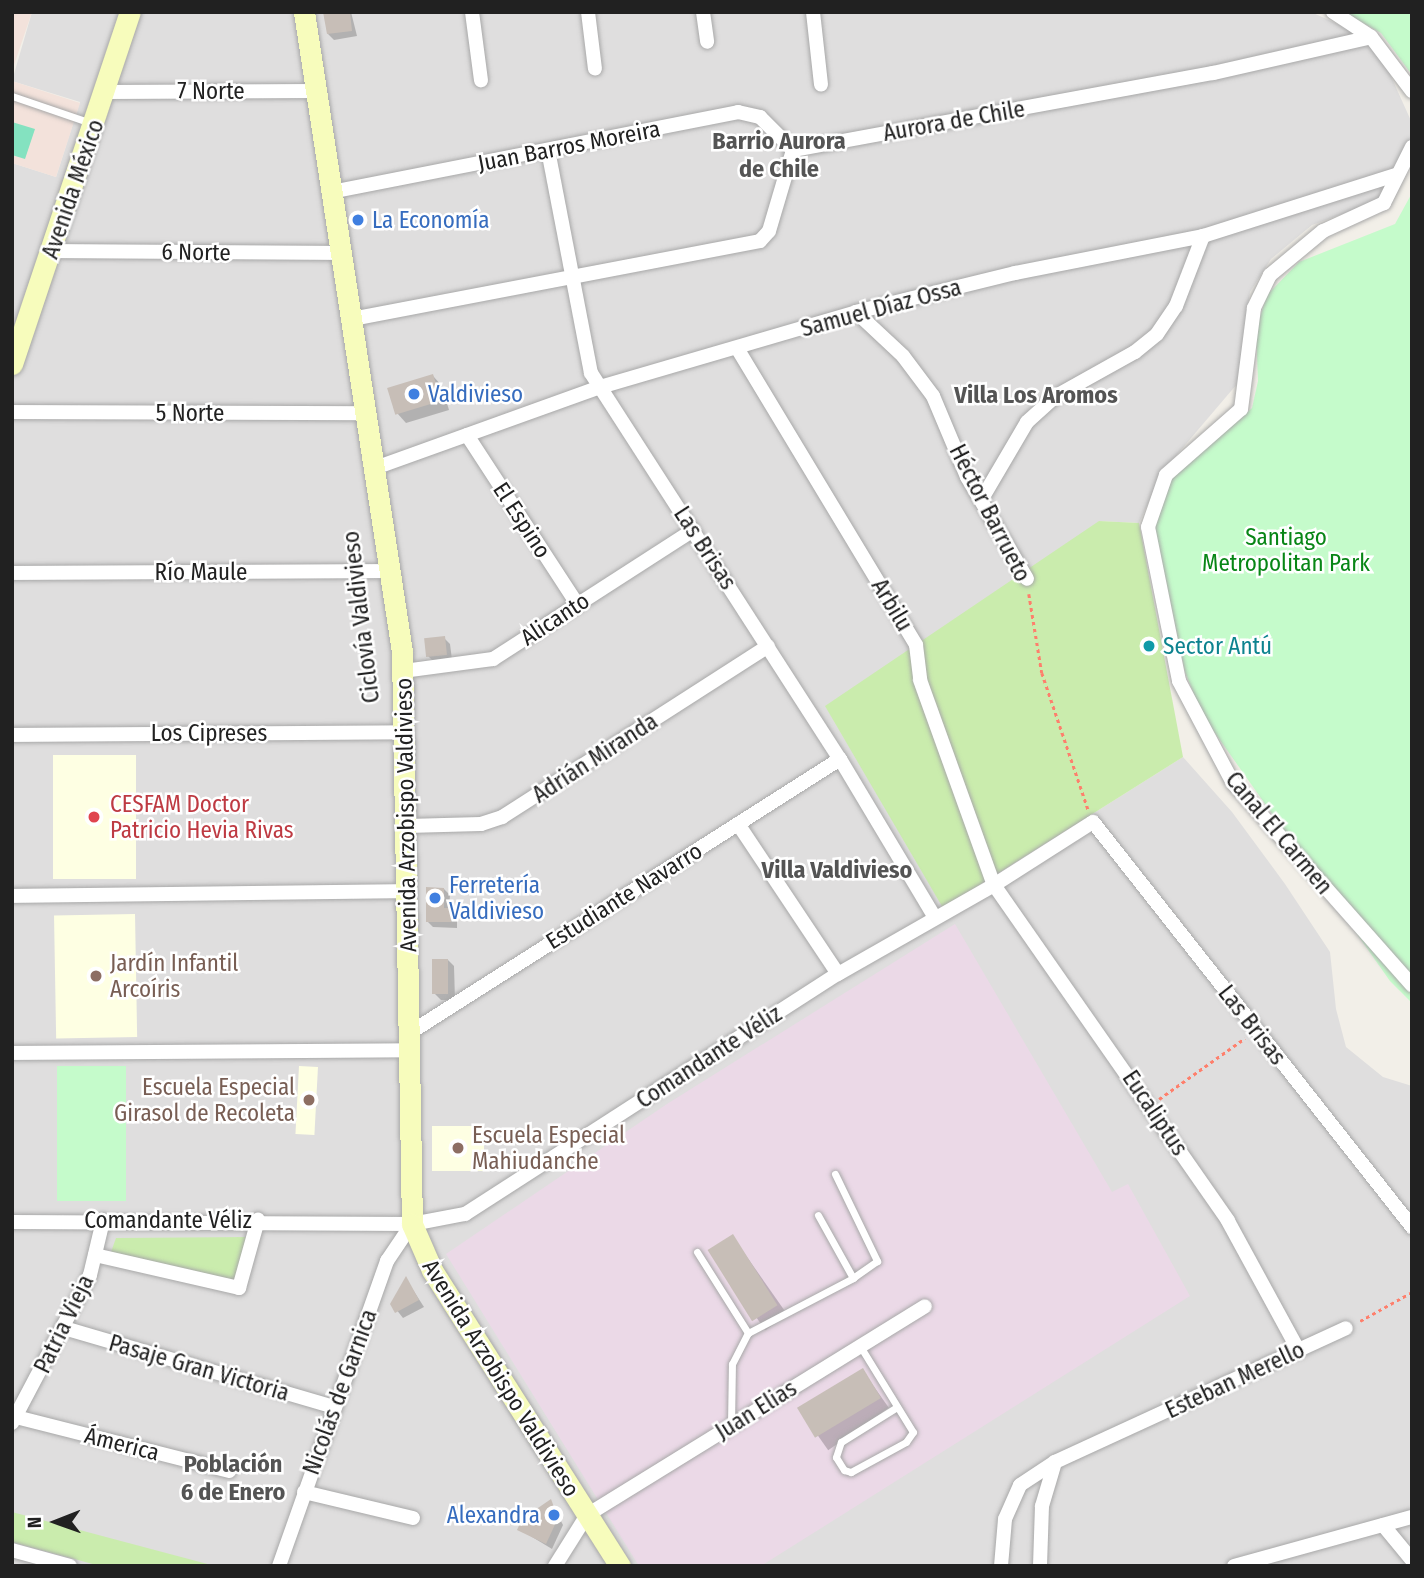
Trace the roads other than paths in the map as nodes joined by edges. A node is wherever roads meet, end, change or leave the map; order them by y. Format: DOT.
graph roads {
  1 [pos="130,12"];
  2 [pos="304,12"];
  3 [pos="472,12"];
  4 [pos="588,12"];
  5 [pos="703,12"];
  6 [pos="813,12"];
  7 [pos="1333,12"];
  8 [pos="1371,37"];
  9 [pos="706,42"];
  10 [pos="595,69"];
  11 [pos="481,80"];
  12 [pos="821,85"];
  13 [pos="316,91"];
  14 [pos="1412,91"];
  15 [pos="106,92"];
  16 [pos="12,96"];
  17 [pos="95,124"];
  18 [pos="1412,147"];
  19 [pos="548,150"];
  20 [pos="793,150"];
  21 [pos="1395,175"];
  22 [pos="331,192"];
  23 [pos="1203,236"];
  24 [pos="52,251"];
  25 [pos="341,253"];
  26 [pos="572,277"];
  27 [pos="856,312"];
  28 [pos="352,319"];
  29 [pos="737,348"];
  30 [pos="12,364"];
  31 [pos="600,387"];
  32 [pos="12,412"];
  33 [pos="368,413"];
  34 [pos="467,435"];
  35 [pos="375,468"];
  36 [pos="983,497"];
  37 [pos="693,530"];
  38 [pos="390,571"];
  39 [pos="12,573"];
  40 [pos="1027,579"];
  41 [pos="578,605"];
  42 [pos="768,646"];
  43 [pos="404,671"];
  44 [pos="406,732"];
  45 [pos="12,735"];
  46 [pos="840,760"];
  47 [pos="1093,822"];
  48 [pos="738,824"];
  49 [pos="407,826"];
  50 [pos="994,885"];
  51 [pos="408,891"];
  52 [pos="12,896"];
  53 [pos="935,918"];
  54 [pos="838,974"];
  55 [pos="1412,985"];
  56 [pos="408,1042"];
  57 [pos="12,1053"];
  58 [pos="835,1174"];
  59 [pos="818,1215"];
  60 [pos="258,1220"];
  61 [pos="103,1221"];
  62 [pos="12,1222"];
  63 [pos="412,1224"];
  64 [pos="1412,1227"];
  65 [pos="697,1252"];
  66 [pos="95,1255"];
  67 [pos="853,1278"];
  68 [pos="925,1306"];
  69 [pos="64,1328"];
  70 [pos="1346,1328"];
  71 [pos="748,1333"];
  72 [pos="860,1346"];
  73 [pos="1299,1351"];
  74 [pos="334,1407"];
  75 [pos="897,1407"];
  76 [pos="14,1420"];
  77 [pos="731,1426"];
  78 [pos="1055,1462"];
  79 [pos="229,1471"];
  80 [pos="304,1492"];
  81 [pos="587,1515"];
  82 [pos="1412,1517"];
  83 [pos="413,1518"];
  84 [pos="1383,1525"];
  85 [pos="12,1550"];
  86 [pos="1412,1560"];
  87 [pos="70,1566"];
  88 [pos="279,1566"];
  89 [pos="555,1566"];
  90 [pos="620,1566"];
  91 [pos="1001,1566"];
  92 [pos="1040,1566"];
  93 [pos="1234,1566"];
  1 -- 15 [label="street, Avenida México"];
  2 -- 13 [label="street, Avenida Arzobispo Valdivieso"];
  3 -- 11 [label="street"];
  4 -- 10 [label="street"];
  5 -- 9 [label="street"];
  6 -- 12 [label="street"];
  7 -- 8 [label="street"];
  8 -- 14 [label="street"];
  8 -- 20 [label="street, Aurora de Chile"];
  13 -- 15 [label="street, 7 Norte"];
  13 -- 22 [label="street, Avenida Arzobispo Valdivieso"];
  15 -- 17 [label="street, Avenida México"];
  16 -- 17 [label="lane"];
  17 -- 24 [label="street, Avenida México"];
  18 -- 21 [label="street, Canal El Carmen"];
  19 -- 20 [label="street, Juan Barros Moreira"];
  19 -- 22 [label="street, Juan Barros Moreira"];
  19 -- 26 [label="street, Las Brisas"];
  20 -- 26 [label="street"];
  21 -- 23 [label="street, Samuel Díaz Ossa"];
  21 -- 55 [label="street, Canal El Carmen"];
  22 -- 25 [label="street, Avenida Arzobispo Valdivieso"];
  23 -- 27 [label="street, Samuel Díaz Ossa"];
  23 -- 36 [label="street"];
  24 -- 25 [label="street, 6 Norte"];
  24 -- 30 [label="street, Avenida México"];
  25 -- 28 [label="street, Avenida Arzobispo Valdivieso"];
  26 -- 28 [label="street"];
  26 -- 31 [label="street, Las Brisas"];
  27 -- 29 [label="street, Samuel Díaz Ossa"];
  27 -- 36 [label="street, Héctor Barrueto"];
  28 -- 33 [label="street, Avenida Arzobispo Valdivieso"];
  29 -- 31 [label="street, Samuel Díaz Ossa"];
  29 -- 50 [label="street, Arbilu"];
  31 -- 34 [label="street, Samuel Díaz Ossa"];
  31 -- 37 [label="street, Las Brisas"];
  32 -- 33 [label="street, 5 Norte"];
  33 -- 35 [label="street, Avenida Arzobispo Valdivieso"];
  34 -- 35 [label="street, Samuel Díaz Ossa"];
  34 -- 41 [label="street, El Espino"];
  35 -- 38 [label="street, Avenida Arzobispo Valdivieso"];
  36 -- 40 [label="street, Héctor Barrueto"];
  37 -- 41 [label="street, Alicanto"];
  37 -- 42 [label="street, Las Brisas"];
  38 -- 39 [label="street, Río Maule"];
  38 -- 43 [label="street, Avenida Arzobispo Valdivieso"];
  41 -- 43 [label="street, Alicanto"];
  42 -- 46 [label="street, Las Brisas"];
  42 -- 49 [label="street, Adrián Miranda"];
  43 -- 44 [label="street, Avenida Arzobispo Valdivieso"];
  44 -- 45 [label="street, Los Cipreses"];
  44 -- 49 [label="street, Avenida Arzobispo Valdivieso"];
  46 -- 48 [label="street, Estudiante Navarro"];
  46 -- 53 [label="street, Las Brisas"];
  47 -- 50 [label="street, Comandante Véliz"];
  47 -- 64 [label="street, Las Brisas"];
  48 -- 54 [label="street"];
  48 -- 56 [label="street, Estudiante Navarro"];
  49 -- 51 [label="street, Avenida Arzobispo Valdivieso"];
  50 -- 53 [label="street, Comandante Véliz"];
  50 -- 73 [label="street, Eucaliptus"];
  51 -- 52 [label="street"];
  51 -- 56 [label="street, Avenida Arzobispo Valdivieso"];
  53 -- 54 [label="street, Comandante Véliz"];
  54 -- 63 [label="street, Comandante Véliz"];
  56 -- 57 [label="street"];
  56 -- 63 [label="street, Avenida Arzobispo Valdivieso"];
  58 -- 67 [label="lane"];
  59 -- 67 [label="lane"];
  60 -- 61 [label="street, Comandante Véliz"];
  60 -- 63 [label="street, Comandante Véliz"];
  60 -- 66 [label="street"];
  61 -- 62 [label="street, Comandante Véliz"];
  61 -- 66 [label="street, Patria Vieja"];
  63 -- 74 [label="street, Nicolás de Garnica"];
  63 -- 81 [label="street, Avenida Arzobispo Valdivieso"];
  65 -- 71 [label="lane"];
  66 -- 69 [label="street, Patria Vieja"];
  67 -- 71 [label="lane"];
  68 -- 72 [label="street, Juan Elias"];
  69 -- 74 [label="street, Pasaje Gran Victoria"];
  69 -- 76 [label="street, Patria Vieja"];
  70 -- 73 [label="street, Esteban Merello"];
  71 -- 77 [label="lane"];
  72 -- 75 [label="lane"];
  72 -- 77 [label="street, Juan Elias"];
  73 -- 78 [label="street, Esteban Merello"];
  74 -- 80 [label="street, Nicolás de Garnica"];
  75 -- 75 [label="lane"];
  76 -- 79 [label="street, Ámerica"];
  77 -- 81 [label="street, Juan Elias"];
  78 -- 91 [label="street, Esteban Merello"];
  78 -- 92 [label="street"];
  80 -- 83 [label="street"];
  80 -- 88 [label="street, Nicolás de Garnica"];
  81 -- 89 [label="street"];
  81 -- 90 [label="street, Avenida Arzobispo Valdivieso"];
  82 -- 84 [label="street"];
  84 -- 86 [label="street"];
  84 -- 93 [label="street"];
  85 -- 87 [label="street"];
}
